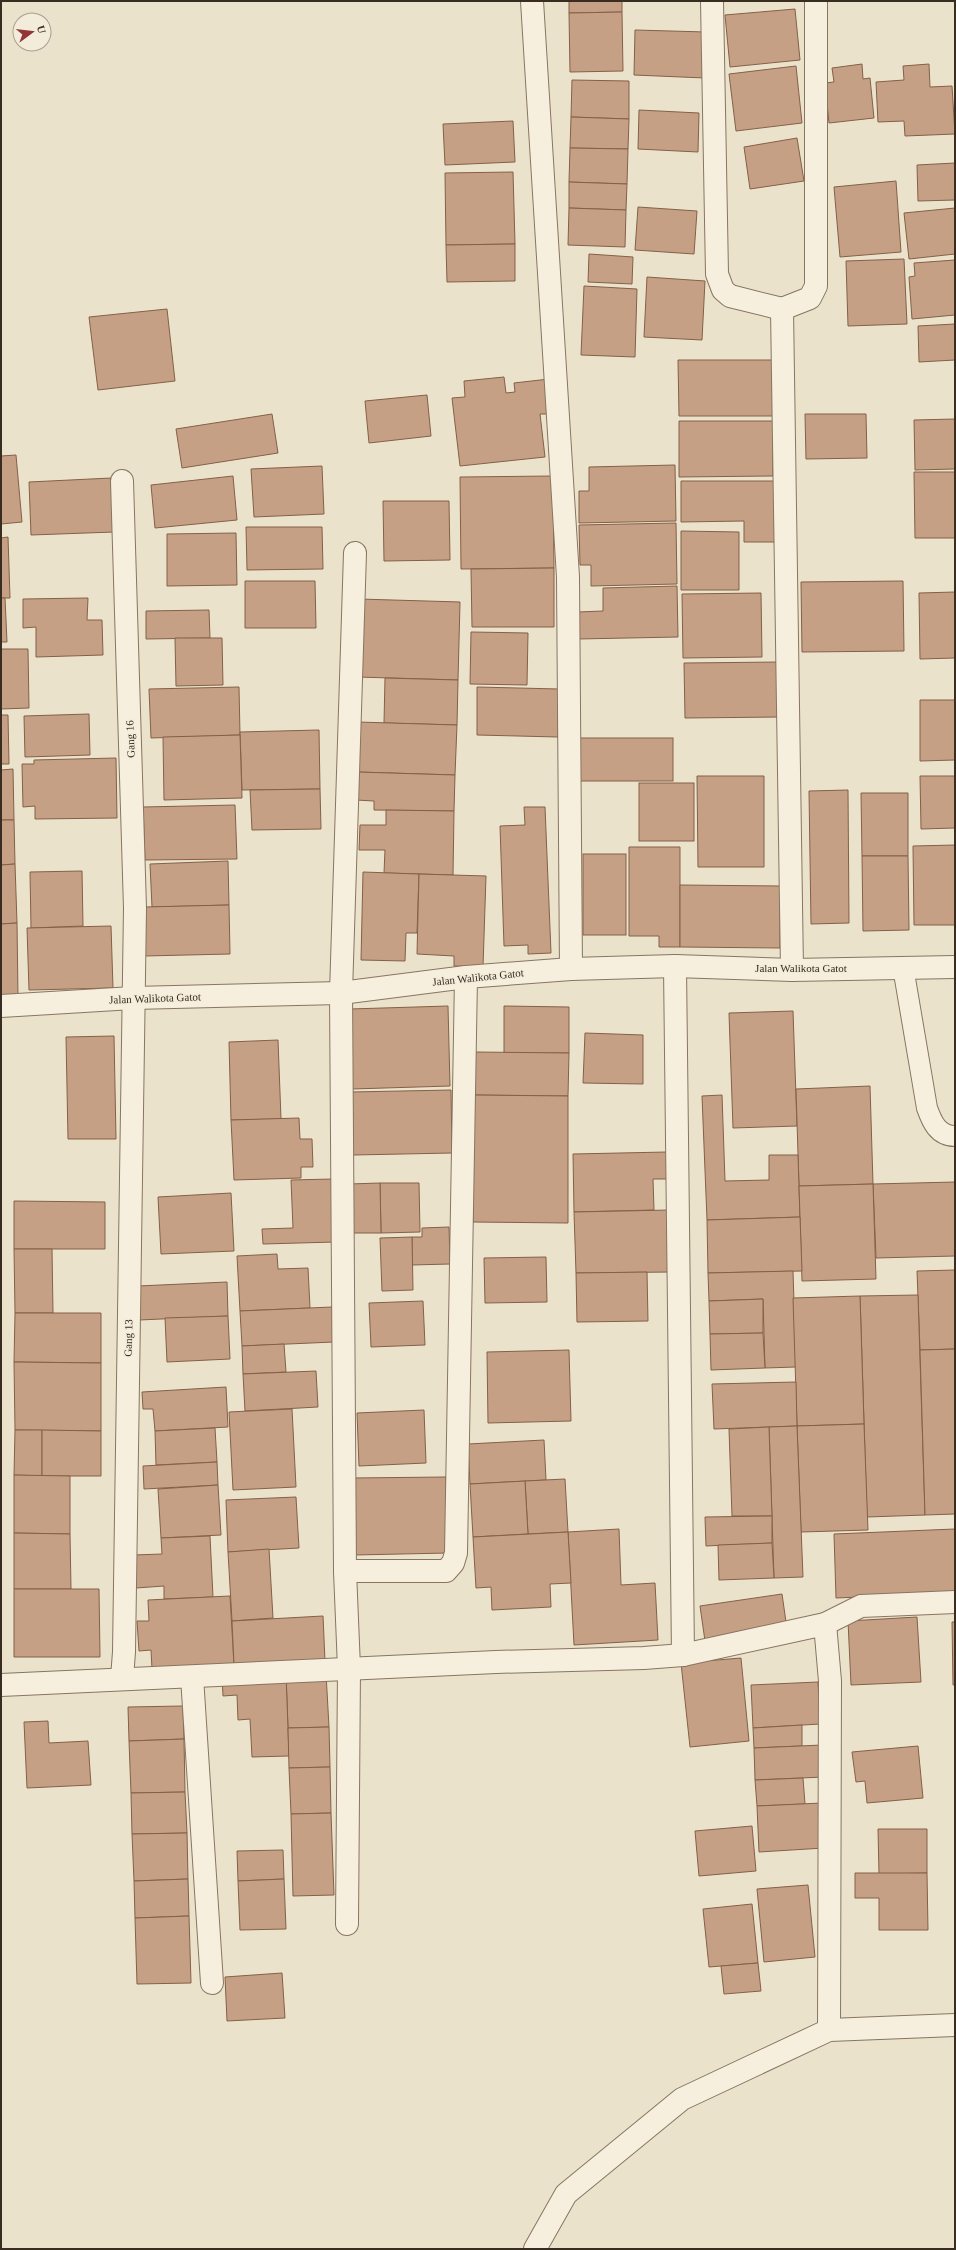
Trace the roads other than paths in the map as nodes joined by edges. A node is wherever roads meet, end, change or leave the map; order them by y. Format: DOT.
graph roads {
  1 [pos="532,1"];
  2 [pos="712,1"];
  3 [pos="816,1"];
  4 [pos="782,309"];
  5 [pos="122,481"];
  6 [pos="355,554"];
  7 [pos="675,966"];
  8 [pos="903,967"];
  9 [pos="955,967"];
  10 [pos="571,968"];
  11 [pos="792,970"];
  12 [pos="466,977"];
  13 [pos="342,993"];
  14 [pos="133,998"];
  15 [pos="1,1006"];
  16 [pos="955,1136"];
  17 [pos="345,1571"];
  18 [pos="955,1602"];
  19 [pos="825,1624"];
  20 [pos="683,1655"];
  21 [pos="349,1668"];
  22 [pos="192,1677"];
  23 [pos="122,1678"];
  24 [pos="1,1685"];
  25 [pos="346,1924"];
  26 [pos="212,1983"];
  27 [pos="955,2025"];
  28 [pos="829,2030"];
  29 [pos="534,2249"];
  1 -- 10 [label="street"];
  2 -- 4 [label="street"];
  3 -- 4 [label="street"];
  4 -- 11 [label="street"];
  5 -- 14 [label="street, Gang 16"];
  6 -- 13 [label="street"];
  7 -- 10 [label="street, Jalan Walikota Gatot"];
  7 -- 11 [label="street, Jalan Walikota Gatot"];
  7 -- 20 [label="street"];
  8 -- 9 [label="street, Jalan Walikota Gatot"];
  8 -- 11 [label="street, Jalan Walikota Gatot"];
  8 -- 16 [label="lane"];
  10 -- 12 [label="street, Jalan Walikota Gatot"];
  12 -- 13 [label="street, Jalan Walikota Gatot"];
  12 -- 17 [label="street"];
  13 -- 14 [label="street, Jalan Walikota Gatot"];
  13 -- 17 [label="street"];
  14 -- 15 [label="street, Jalan Walikota Gatot"];
  14 -- 23 [label="street, Gang 13"];
  17 -- 21 [label="street"];
  18 -- 19 [label="street"];
  19 -- 20 [label="street"];
  19 -- 28 [label="street"];
  20 -- 21 [label="street"];
  21 -- 22 [label="street"];
  21 -- 25 [label="street"];
  22 -- 23 [label="street"];
  22 -- 26 [label="street"];
  23 -- 24 [label="street"];
  27 -- 28 [label="street"];
  28 -- 29 [label="street"];
}
